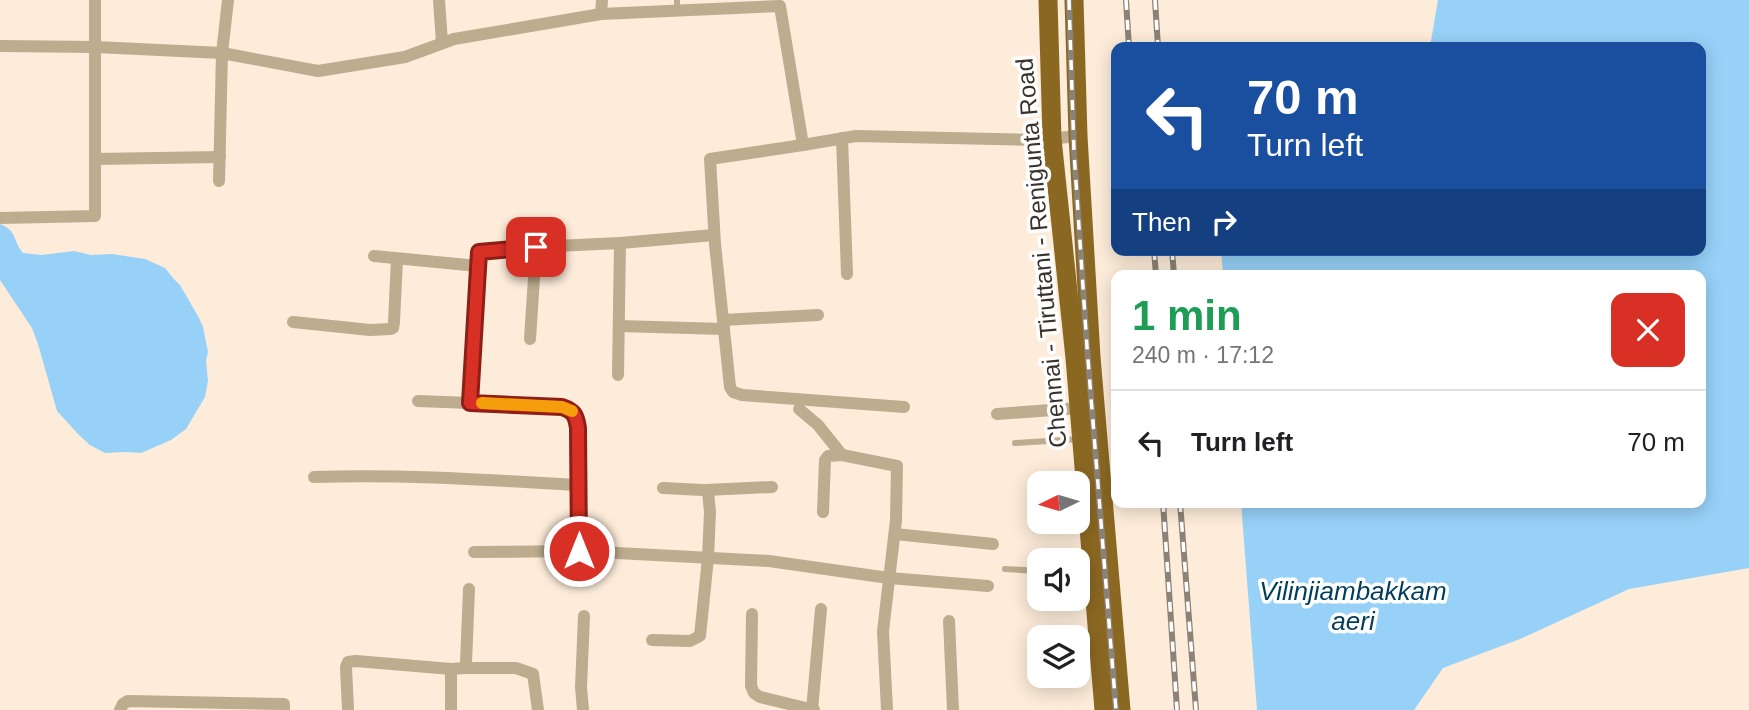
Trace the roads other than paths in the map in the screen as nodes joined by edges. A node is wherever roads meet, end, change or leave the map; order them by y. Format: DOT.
graph roads {
  1 [pos="95,0"];
  2 [pos="228,0"];
  3 [pos="439,0"];
  4 [pos="602,0"];
  5 [pos="1048,0"];
  6 [pos="1074,0"];
  7 [pos="677,5"];
  8 [pos="601,14"];
  9 [pos="442,43"];
  10 [pos="0,46"];
  11 [pos="96,47"];
  12 [pos="222,53"];
  13 [pos="1078,136"];
  14 [pos="842,138"];
  15 [pos="1052,139"];
  16 [pos="803,145"];
  17 [pos="220,157"];
  18 [pos="95,159"];
  19 [pos="219,181"];
  20 [pos="0,218"];
  21 [pos="714,235"];
  22 [pos="620,243"];
  23 [pos="536,247"];
  24 [pos="373,256"];
  25 [pos="397,258"];
  26 [pos="478,266"];
  27 [pos="847,274"];
  28 [pos="818,314"];
  29 [pos="293,323"];
  30 [pos="723,325"];
  31 [pos="619,326"];
  32 [pos="530,339"];
  33 [pos="618,374"];
  34 [pos="418,401"];
  35 [pos="470,403"];
  36 [pos="904,407"];
  37 [pos="1079,408"];
  38 [pos="799,410"];
  39 [pos="997,414"];
  40 [pos="1082,438"];
  41 [pos="1015,443"];
  42 [pos="842,455"];
  43 [pos="314,477"];
  44 [pos="578,485"];
  45 [pos="772,487"];
  46 [pos="663,488"];
  47 [pos="706,490"];
  48 [pos="823,512"];
  49 [pos="895,534"];
  50 [pos="993,544"];
  51 [pos="579,551"];
  52 [pos="474,552"];
  53 [pos="708,558"];
  54 [pos="1005,569"];
  55 [pos="1027,570"];
  56 [pos="890,578"];
  57 [pos="988,586"];
  58 [pos="469,589"];
  59 [pos="821,609"];
  60 [pos="752,614"];
  61 [pos="584,616"];
  62 [pos="949,621"];
  63 [pos="652,640"];
  64 [pos="464,668"];
  65 [pos="451,669"];
  66 [pos="199,706"];
  67 [pos="120,710"];
  68 [pos="284,710"];
  69 [pos="348,710"];
  70 [pos="451,710"];
  71 [pos="538,710"];
  72 [pos="583,710"];
  73 [pos="813,710"];
  74 [pos="887,710"];
  75 [pos="953,710"];
  76 [pos="1104,710"];
  77 [pos="1121,710"];
  1 -- 11 [label="street"];
  2 -- 12 [label="street"];
  3 -- 9 [label="street"];
  4 -- 8 [label="street"];
  5 -- 15 [label="highway, Chennai - Tiruttani - Renigunta Road"];
  6 -- 13 [label="highway, Chennai - Tiruttani - Renigunta Road"];
  7 -- 8 [label="street"];
  7 -- 16 [label="street"];
  8 -- 9 [label="street"];
  9 -- 12 [label="street"];
  10 -- 11 [label="street"];
  11 -- 12 [label="street"];
  11 -- 18 [label="street"];
  12 -- 17 [label="street"];
  13 -- 15 [label="street"];
  13 -- 77 [label="highway, Chennai - Tiruttani - Renigunta Road"];
  14 -- 15 [label="street"];
  14 -- 16 [label="street"];
  14 -- 27 [label="street"];
  15 -- 37 [label="highway, Chennai - Tiruttani - Renigunta Road"];
  16 -- 21 [label="street"];
  17 -- 18 [label="street"];
  17 -- 19 [label="street"];
  18 -- 20 [label="street"];
  21 -- 22 [label="street"];
  21 -- 30 [label="street"];
  22 -- 23 [label="street"];
  22 -- 31 [label="street"];
  23 -- 26 [label="street"];
  23 -- 32 [label="street"];
  24 -- 25 [label="street"];
  25 -- 26 [label="street"];
  25 -- 29 [label="street"];
  26 -- 35 [label="street"];
  28 -- 30 [label="street"];
  30 -- 31 [label="street"];
  30 -- 36 [label="street"];
  31 -- 33 [label="street"];
  34 -- 35 [label="street"];
  35 -- 44 [label="street"];
  37 -- 39 [label="street"];
  37 -- 40 [label="highway, Chennai - Tiruttani - Renigunta Road"];
  38 -- 42 [label="street"];
  40 -- 41 [label="lane"];
  40 -- 76 [label="highway, Chennai - Tiruttani - Renigunta Road"];
  42 -- 48 [label="street"];
  42 -- 49 [label="street"];
  43 -- 44 [label="street"];
  44 -- 51 [label="street"];
  45 -- 47 [label="street"];
  46 -- 47 [label="street"];
  47 -- 53 [label="street"];
  49 -- 50 [label="street"];
  49 -- 56 [label="street"];
  51 -- 52 [label="street"];
  51 -- 53 [label="street"];
  53 -- 56 [label="street"];
  53 -- 63 [label="street"];
  54 -- 55 [label="lane"];
  56 -- 57 [label="street"];
  56 -- 74 [label="street"];
  58 -- 64 [label="street"];
  59 -- 73 [label="street"];
  60 -- 73 [label="street"];
  61 -- 72 [label="street"];
  62 -- 75 [label="street"];
  64 -- 65 [label="street"];
  64 -- 71 [label="street"];
  65 -- 69 [label="street"];
  65 -- 70 [label="street"];
  66 -- 67 [label="street"];
  66 -- 68 [label="street"];
}
